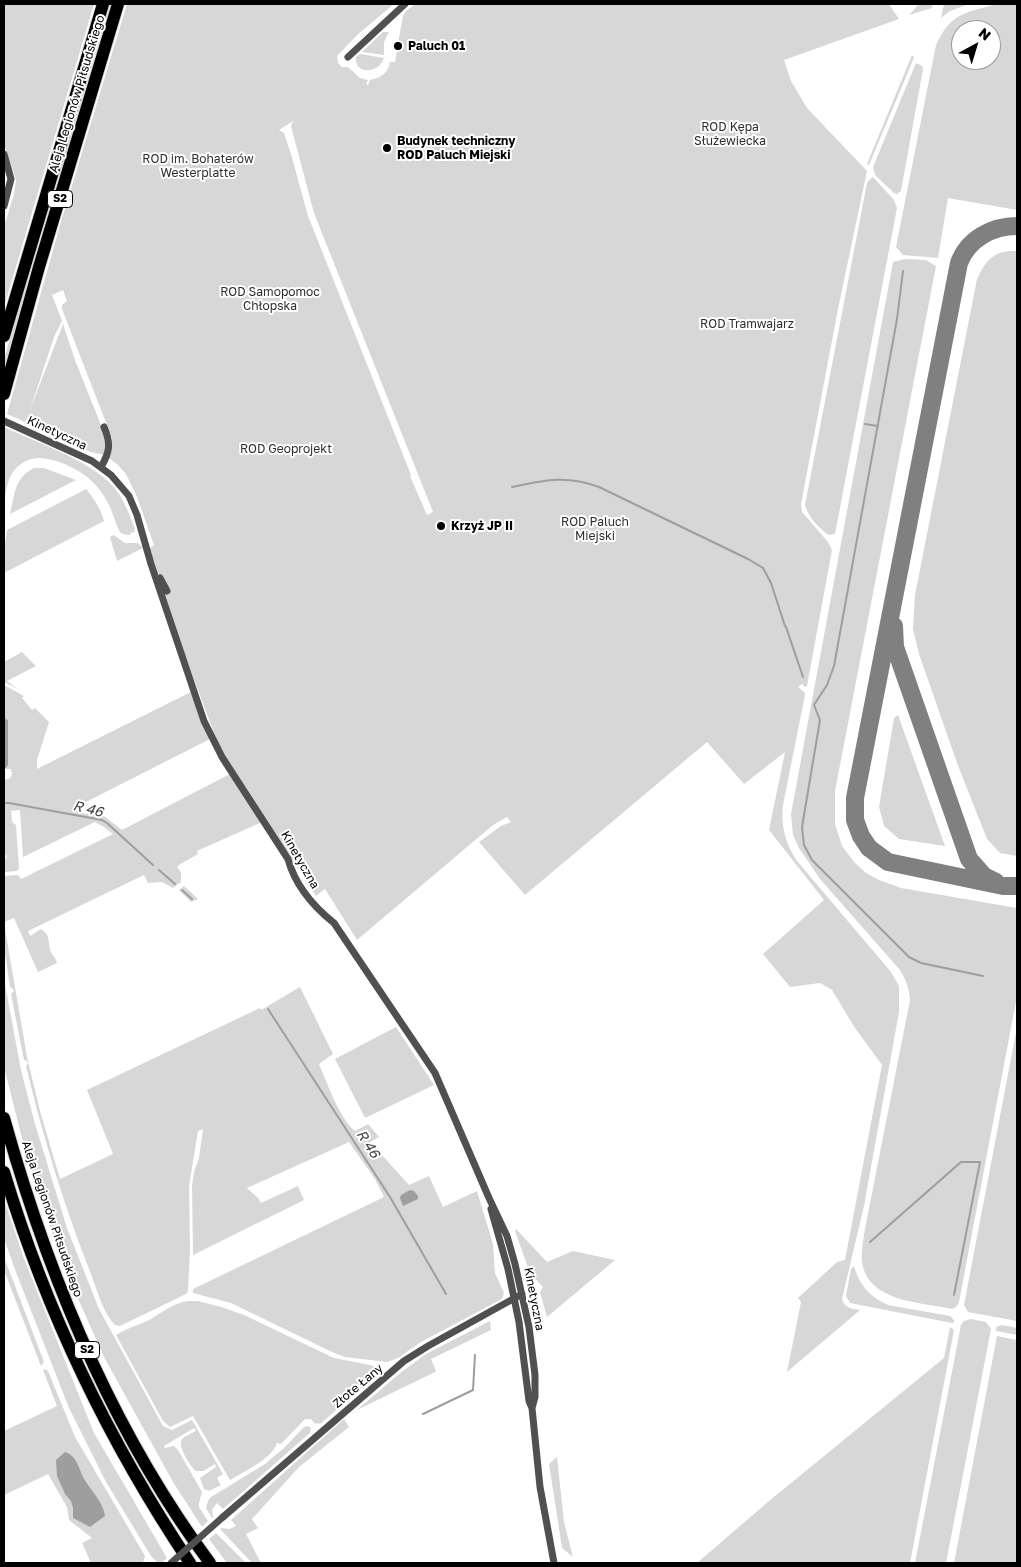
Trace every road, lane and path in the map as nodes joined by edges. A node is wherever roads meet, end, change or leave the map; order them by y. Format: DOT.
graph roads {
  1 [pos="102,4"];
  2 [pos="118,4"];
  3 [pos="405,4"];
  4 [pos="348,57"];
  5 [pos="4,154"];
  6 [pos="4,206"];
  7 [pos="4,336"];
  8 [pos="4,394"];
  9 [pos="4,420"];
  10 [pos="104,427"];
  11 [pos="101,467"];
  12 [pos="135,510"];
  13 [pos="167,591"];
  14 [pos="4,1118"];
  15 [pos="4,1172"];
  16 [pos="489,1198"];
  17 [pos="522,1294"];
  18 [pos="514,1299"];
  19 [pos="532,1408"];
  20 [pos="171,1563"];
  21 [pos="190,1563"];
  22 [pos="210,1563"];
  23 [pos="554,1563"];
  1 -- 7 [label="highway, Aleja Legionów Piłsudskiego / S2"];
  2 -- 8 [label="highway, Aleja Legionów Piłsudskiego / S2"];
  3 -- 4 [label="street"];
  5 -- 6 [label="street"];
  9 -- 11 [label="street, Kinetyczna"];
  10 -- 11 [label="street"];
  11 -- 12 [label="street, Kinetyczna"];
  12 -- 13 [label="street, Kinetyczna"];
  12 -- 16 [label="street, Kinetyczna"];
  14 -- 22 [label="highway, Aleja Legionów Piłsudskiego / S2"];
  15 -- 21 [label="highway, S2"];
  16 -- 17 [label="street, Kinetyczna"];
  16 -- 18 [label="street, Kinetyczna"];
  17 -- 18 [label="street, Złote Łany"];
  17 -- 19 [label="street, Kinetyczna"];
  18 -- 19 [label="street, Kinetyczna"];
  18 -- 20 [label="street, Złote Łany, bridge"];
  19 -- 23 [label="street, Kinetyczna"];
}
